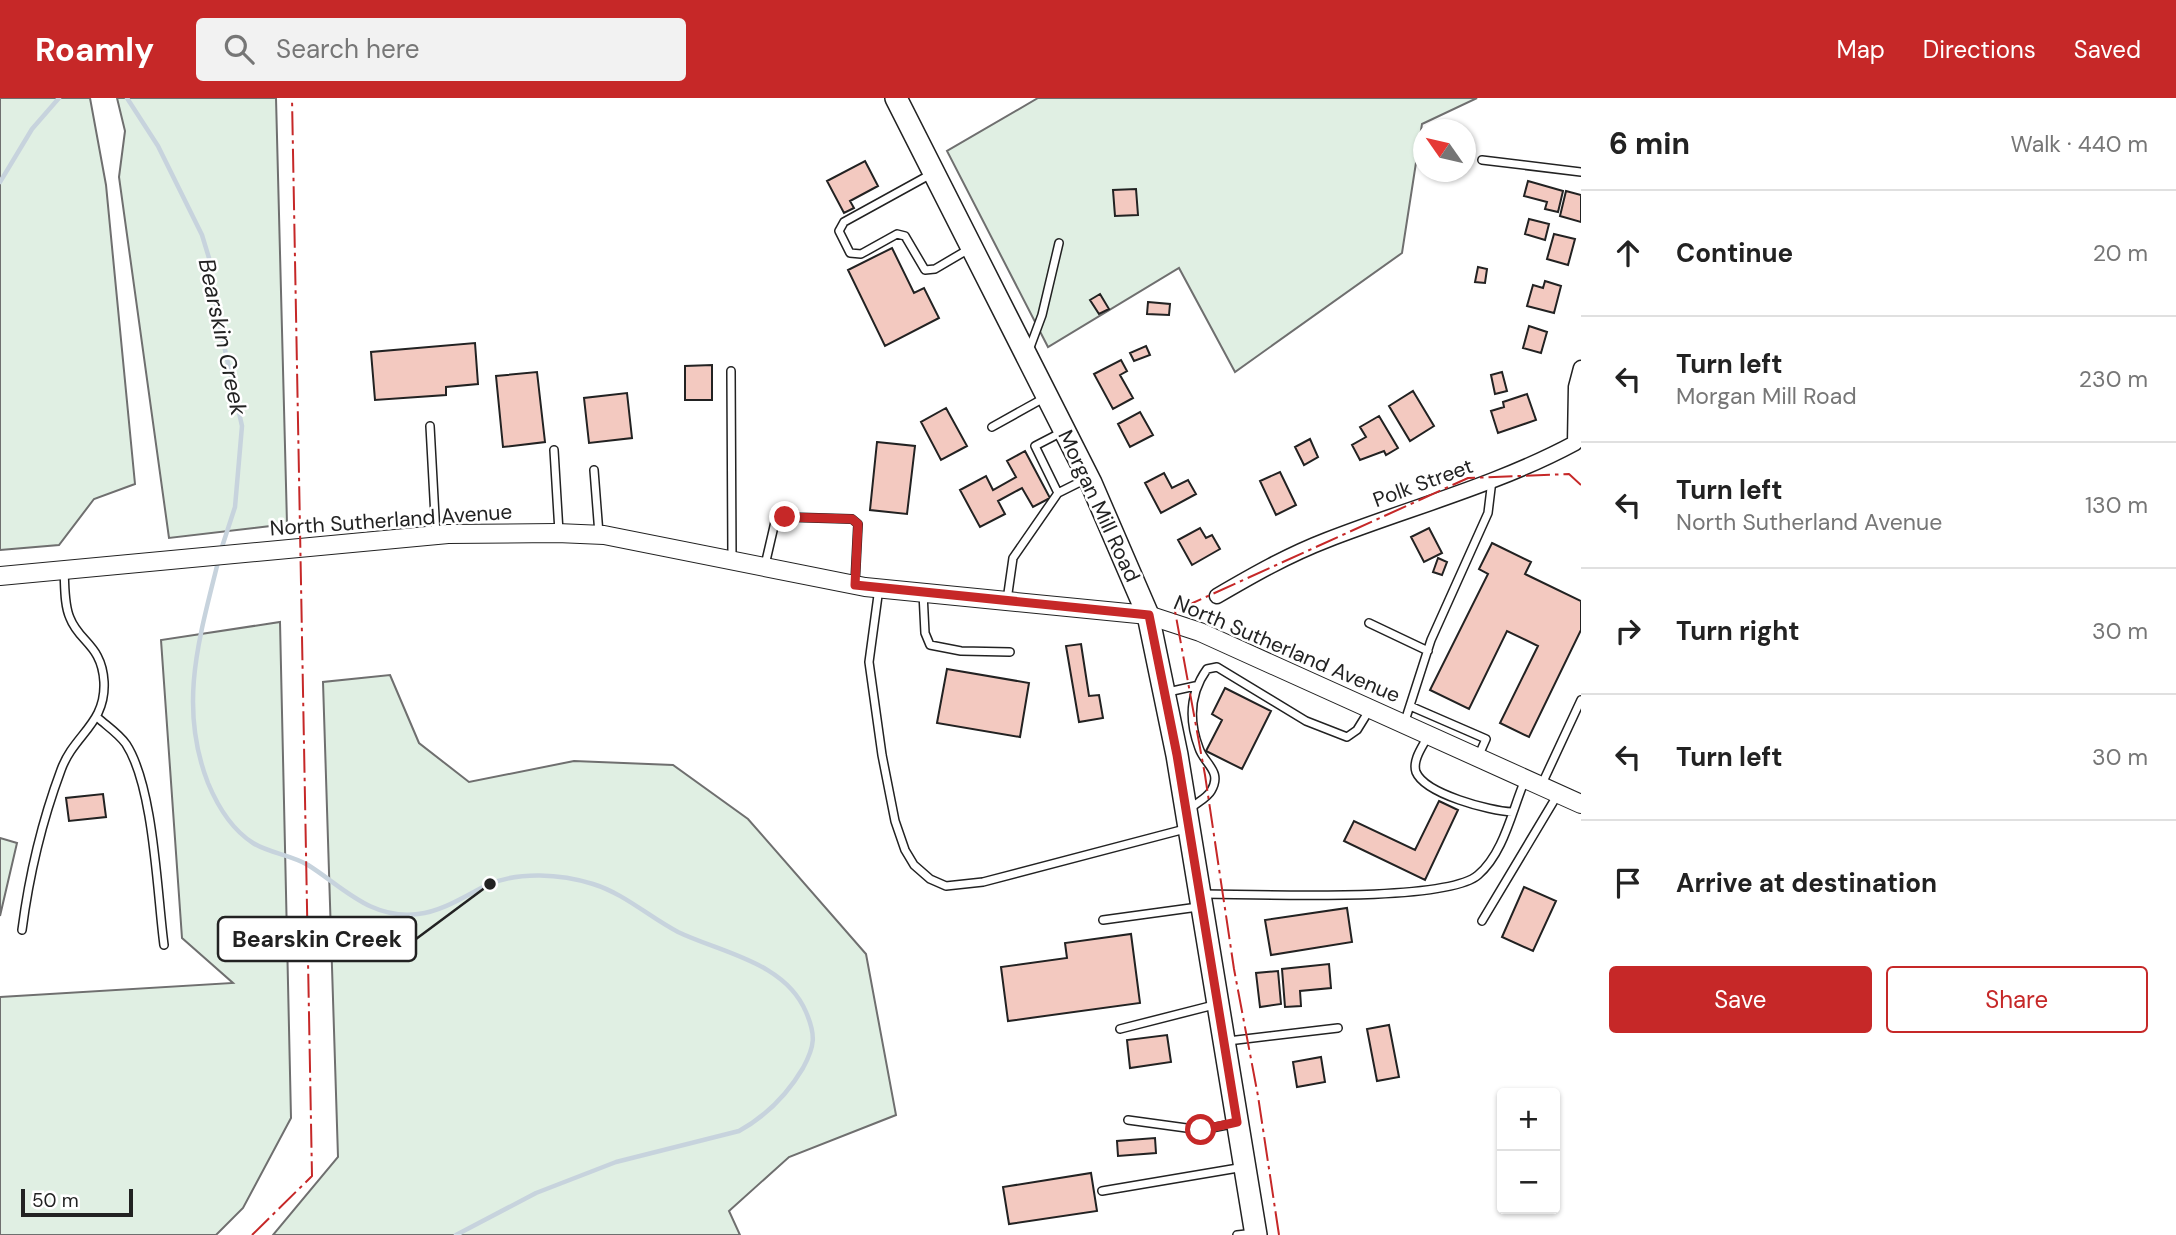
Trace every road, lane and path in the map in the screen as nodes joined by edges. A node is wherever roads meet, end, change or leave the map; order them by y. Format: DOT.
graph roads {
  1 [pos="897,98"];
  2 [pos="1482,160"];
  3 [pos="934,172"];
  4 [pos="1581,172"];
  5 [pos="1059,243"];
  6 [pos="972,247"];
  7 [pos="1027,354"];
  8 [pos="1581,369"];
  9 [pos="731,371"];
  10 [pos="1048,396"];
  11 [pos="430,426"];
  12 [pos="992,427"];
  13 [pos="1065,430"];
  14 [pos="1578,447"];
  15 [pos="554,450"];
  16 [pos="594,470"];
  17 [pos="1089,478"];
  18 [pos="1492,480"];
  19 [pos="1058,493"];
  20 [pos="559,533"];
  21 [pos="599,535"];
  22 [pos="436,536"];
  23 [pos="732,559"];
  24 [pos="765,565"];
  25 [pos="64,570"];
  26 [pos="0,576"];
  27 [pos="855,585"];
  28 [pos="878,588"];
  29 [pos="923,593"];
  30 [pos="1217,596"];
  31 [pos="1007,601"];
  32 [pos="1149,615"];
  33 [pos="1369,623"];
  34 [pos="1428,651"];
  35 [pos="1010,652"];
  36 [pos="1195,686"];
  37 [pos="1164,693"];
  38 [pos="1581,700"];
  39 [pos="1410,706"];
  40 [pos="1371,709"];
  41 [pos="98,718"];
  42 [pos="1404,724"];
  43 [pos="1429,735"];
  44 [pos="1478,758"];
  45 [pos="1533,783"];
  46 [pos="1558,794"];
  47 [pos="1581,804"];
  48 [pos="1512,812"];
  49 [pos="1188,820"];
  50 [pos="1201,900"];
  51 [pos="1103,920"];
  52 [pos="1482,921"];
  53 [pos="22,930"];
  54 [pos="164,945"];
  55 [pos="1218,1004"];
  56 [pos="1338,1028"];
  57 [pos="1120,1029"];
  58 [pos="1224,1042"];
  59 [pos="1128,1120"];
  60 [pos="1237,1122"];
  61 [pos="1245,1166"];
  62 [pos="1102,1191"];
  63 [pos="1250,1234"];
  1 -- 3 [label="main road, Morgan Mill Road"];
  2 -- 4 [label="lane"];
  3 -- 6 [label="main road, Morgan Mill Road"];
  3 -- 6 [label="lane"];
  5 -- 7 [label="lane"];
  6 -- 7 [label="main road, Morgan Mill Road"];
  7 -- 10 [label="main road, Morgan Mill Road"];
  8 -- 14 [label="street, Polk Street"];
  9 -- 23 [label="lane"];
  10 -- 12 [label="lane"];
  10 -- 13 [label="main road, Morgan Mill Road"];
  11 -- 22 [label="lane"];
  13 -- 17 [label="main road, Morgan Mill Road"];
  13 -- 19 [label="lane"];
  14 -- 18 [label="street, Polk Street"];
  15 -- 20 [label="lane"];
  16 -- 21 [label="lane"];
  17 -- 19 [label="lane"];
  17 -- 32 [label="main road, Morgan Mill Road"];
  18 -- 30 [label="street, Polk Street"];
  18 -- 34 [label="lane"];
  19 -- 31 [label="lane"];
  20 -- 21 [label="street, North Sutherland Avenue"];
  20 -- 22 [label="street, North Sutherland Avenue"];
  21 -- 23 [label="street, North Sutherland Avenue"];
  22 -- 25 [label="street, North Sutherland Avenue"];
  23 -- 24 [label="street, North Sutherland Avenue"];
  24 -- 27 [label="street, North Sutherland Avenue"];
  24 -- 27 [label="lane"];
  25 -- 26 [label="street, North Sutherland Avenue"];
  25 -- 41 [label="lane"];
  27 -- 28 [label="street, North Sutherland Avenue"];
  28 -- 29 [label="street, North Sutherland Avenue"];
  28 -- 49 [label="lane"];
  29 -- 31 [label="street, North Sutherland Avenue"];
  29 -- 35 [label="lane"];
  31 -- 32 [label="street, North Sutherland Avenue"];
  32 -- 37 [label="main road, Morgan Mill Road"];
  32 -- 40 [label="street, North Sutherland Avenue"];
  33 -- 34 [label="lane"];
  34 -- 39 [label="lane"];
  36 -- 37 [label="lane"];
  36 -- 40 [label="lane"];
  36 -- 49 [label="lane"];
  37 -- 49 [label="main road, Morgan Mill Road"];
  38 -- 45 [label="lane"];
  39 -- 42 [label="lane"];
  39 -- 44 [label="lane"];
  40 -- 42 [label="street, North Sutherland Avenue"];
  41 -- 53 [label="lane"];
  41 -- 54 [label="lane"];
  42 -- 43 [label="street, North Sutherland Avenue"];
  43 -- 44 [label="street, North Sutherland Avenue"];
  43 -- 48 [label="lane"];
  44 -- 45 [label="street, North Sutherland Avenue"];
  45 -- 46 [label="street, North Sutherland Avenue"];
  45 -- 48 [label="lane"];
  46 -- 47 [label="street, North Sutherland Avenue"];
  46 -- 52 [label="lane"];
  48 -- 50 [label="lane"];
  49 -- 50 [label="main road, Morgan Mill Road"];
  50 -- 51 [label="lane"];
  50 -- 55 [label="main road, Morgan Mill Road"];
  55 -- 57 [label="lane"];
  55 -- 58 [label="main road, Morgan Mill Road"];
  56 -- 58 [label="lane"];
  58 -- 60 [label="main road, Morgan Mill Road"];
  59 -- 60 [label="lane"];
  60 -- 61 [label="main road, Morgan Mill Road"];
  61 -- 62 [label="lane"];
  61 -- 63 [label="main road, Morgan Mill Road"];
}
